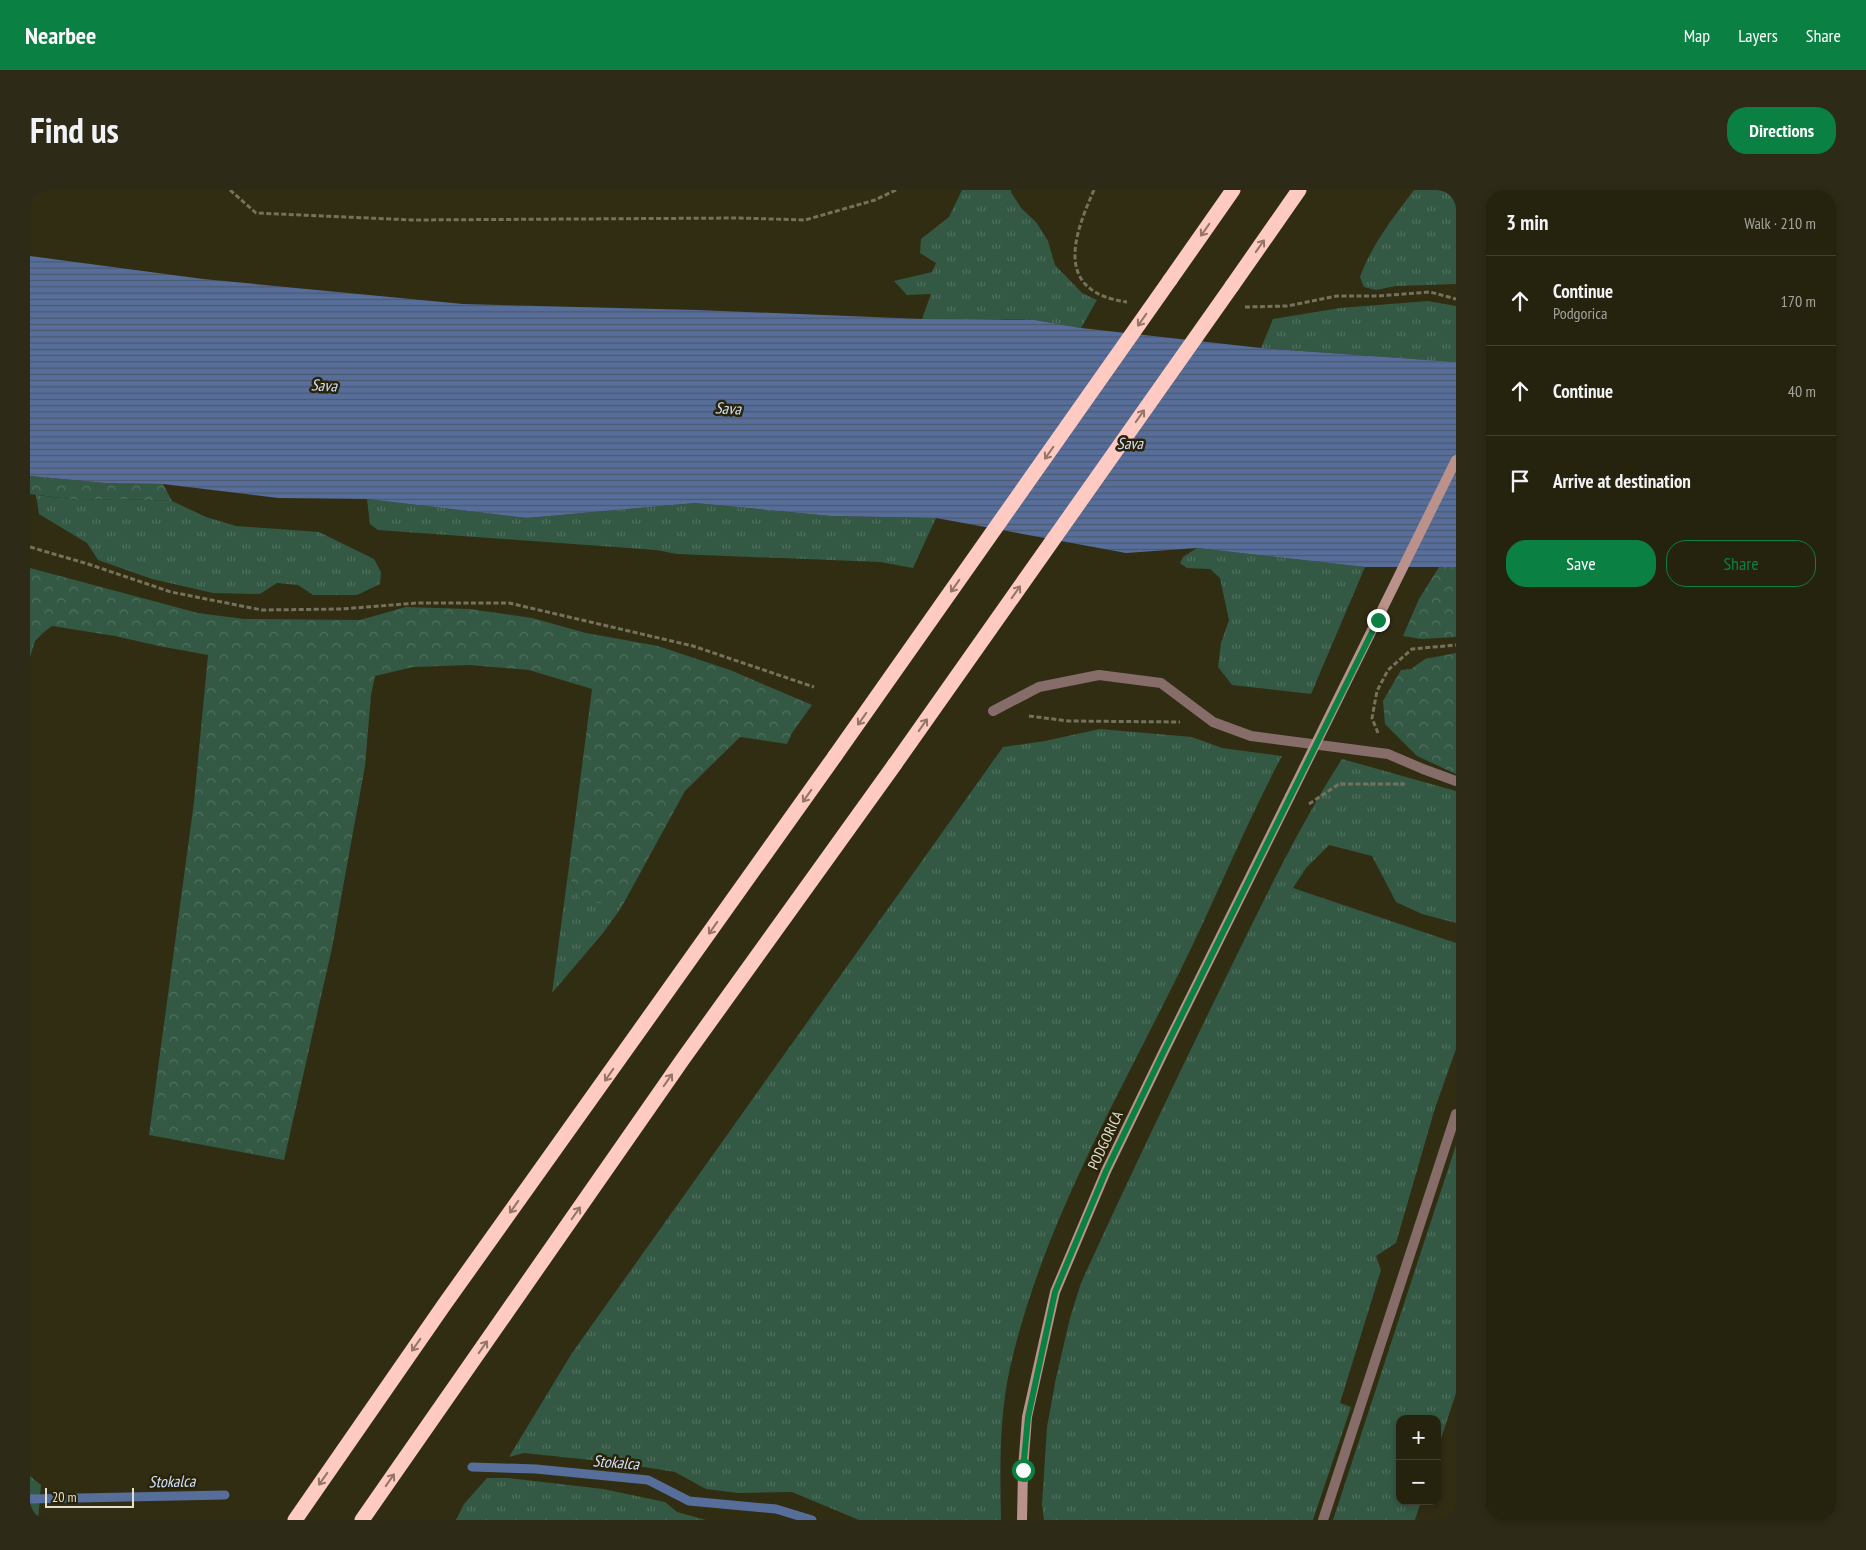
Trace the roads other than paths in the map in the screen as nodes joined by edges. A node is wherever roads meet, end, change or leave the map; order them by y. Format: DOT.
graph roads {
  1 [pos="1233,190"];
  2 [pos="1300,190"];
  3 [pos="1456,460"];
  4 [pos="993,711"];
  5 [pos="1456,781"];
  6 [pos="1456,1114"];
  7 [pos="295,1520"];
  8 [pos="362,1520"];
  9 [pos="1022,1520"];
  10 [pos="1323,1520"];
  1 -- 7 [label="highway, one-way, bridge"];
  8 -- 2 [label="highway, one-way, bridge"];
  3 -- 9 [label="main road, PODGORICA, bridge"];
  4 -- 5 [label="lane"];
  6 -- 10 [label="lane"];
}
